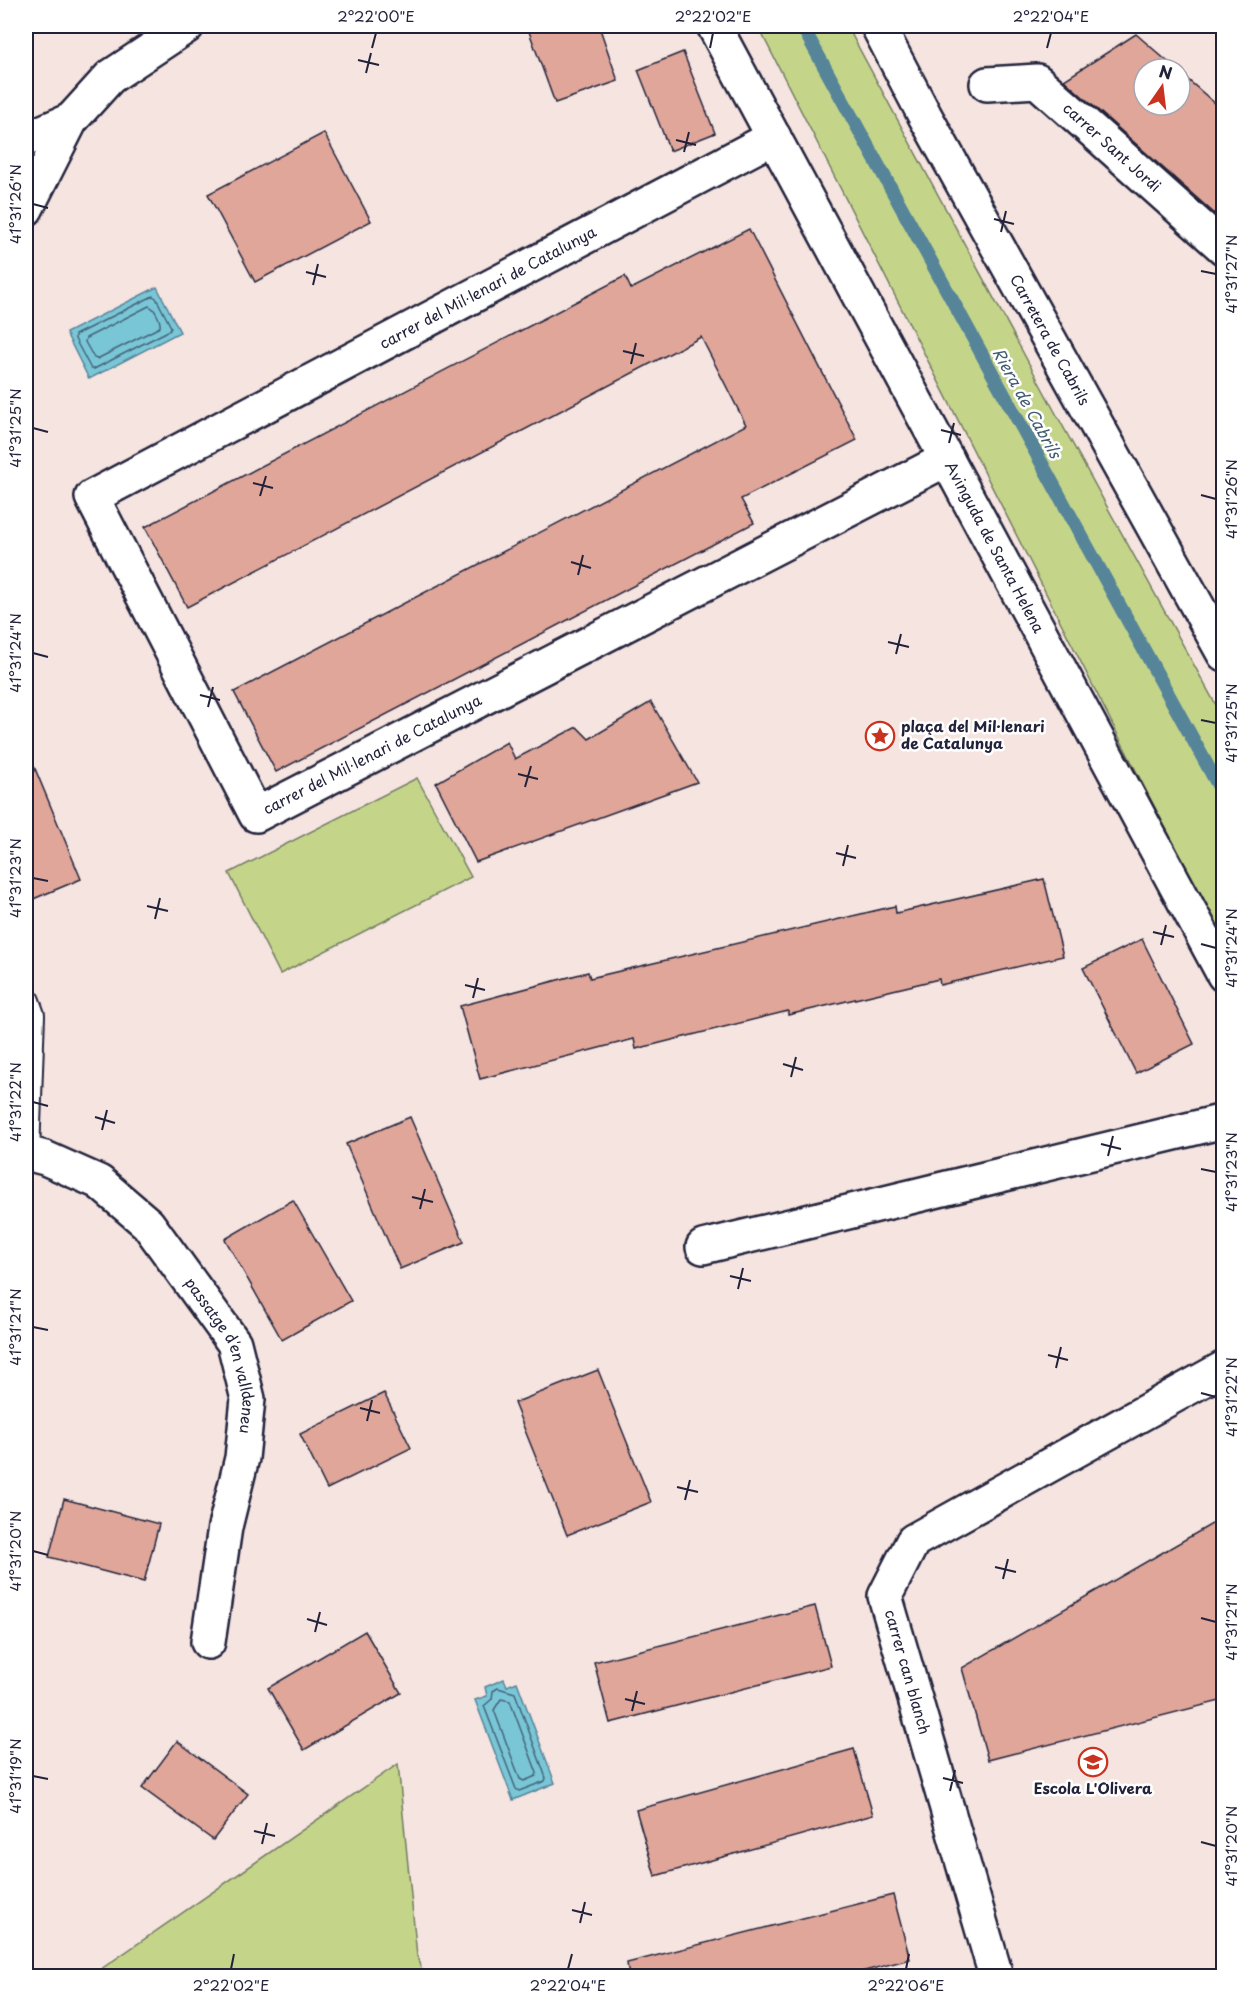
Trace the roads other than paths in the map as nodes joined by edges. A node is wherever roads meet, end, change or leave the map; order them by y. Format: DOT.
graph roads {
  1 [pos="187,26"];
  2 [pos="714,26"];
  3 [pos="878,26"];
  4 [pos="987,84"];
  5 [pos="71,120"];
  6 [pos="774,137"];
  7 [pos="26,139"];
  8 [pos="26,209"];
  9 [pos="1224,248"];
  10 [pos="947,459"];
  11 [pos="1224,654"];
  12 [pos="1224,975"];
  13 [pos="26,1001"];
  14 [pos="1224,1121"];
  15 [pos="26,1153"];
  16 [pos="703,1247"];
  17 [pos="1224,1368"];
  18 [pos="208,1642"];
  19 [pos="996,1977"];
  1 -- 5 [label="street"];
  2 -- 6 [label="street, Avinguda de Santa Helena"];
  3 -- 11 [label="street, Carretera de Cabrils"];
  4 -- 9 [label="street, carrer Sant Jordi"];
  5 -- 7 [label="street"];
  5 -- 8 [label="street"];
  6 -- 10 [label="street, Avinguda de Santa Helena"];
  6 -- 10 [label="street, carrer del Mil·lenari de Catalunya"];
  10 -- 12 [label="street, Avinguda de Santa Helena"];
  13 -- 15 [label="lane"];
  14 -- 16 [label="street"];
  15 -- 18 [label="street, passatge d'en valldeneu"];
  17 -- 19 [label="street, carrer can blanch"];
}
